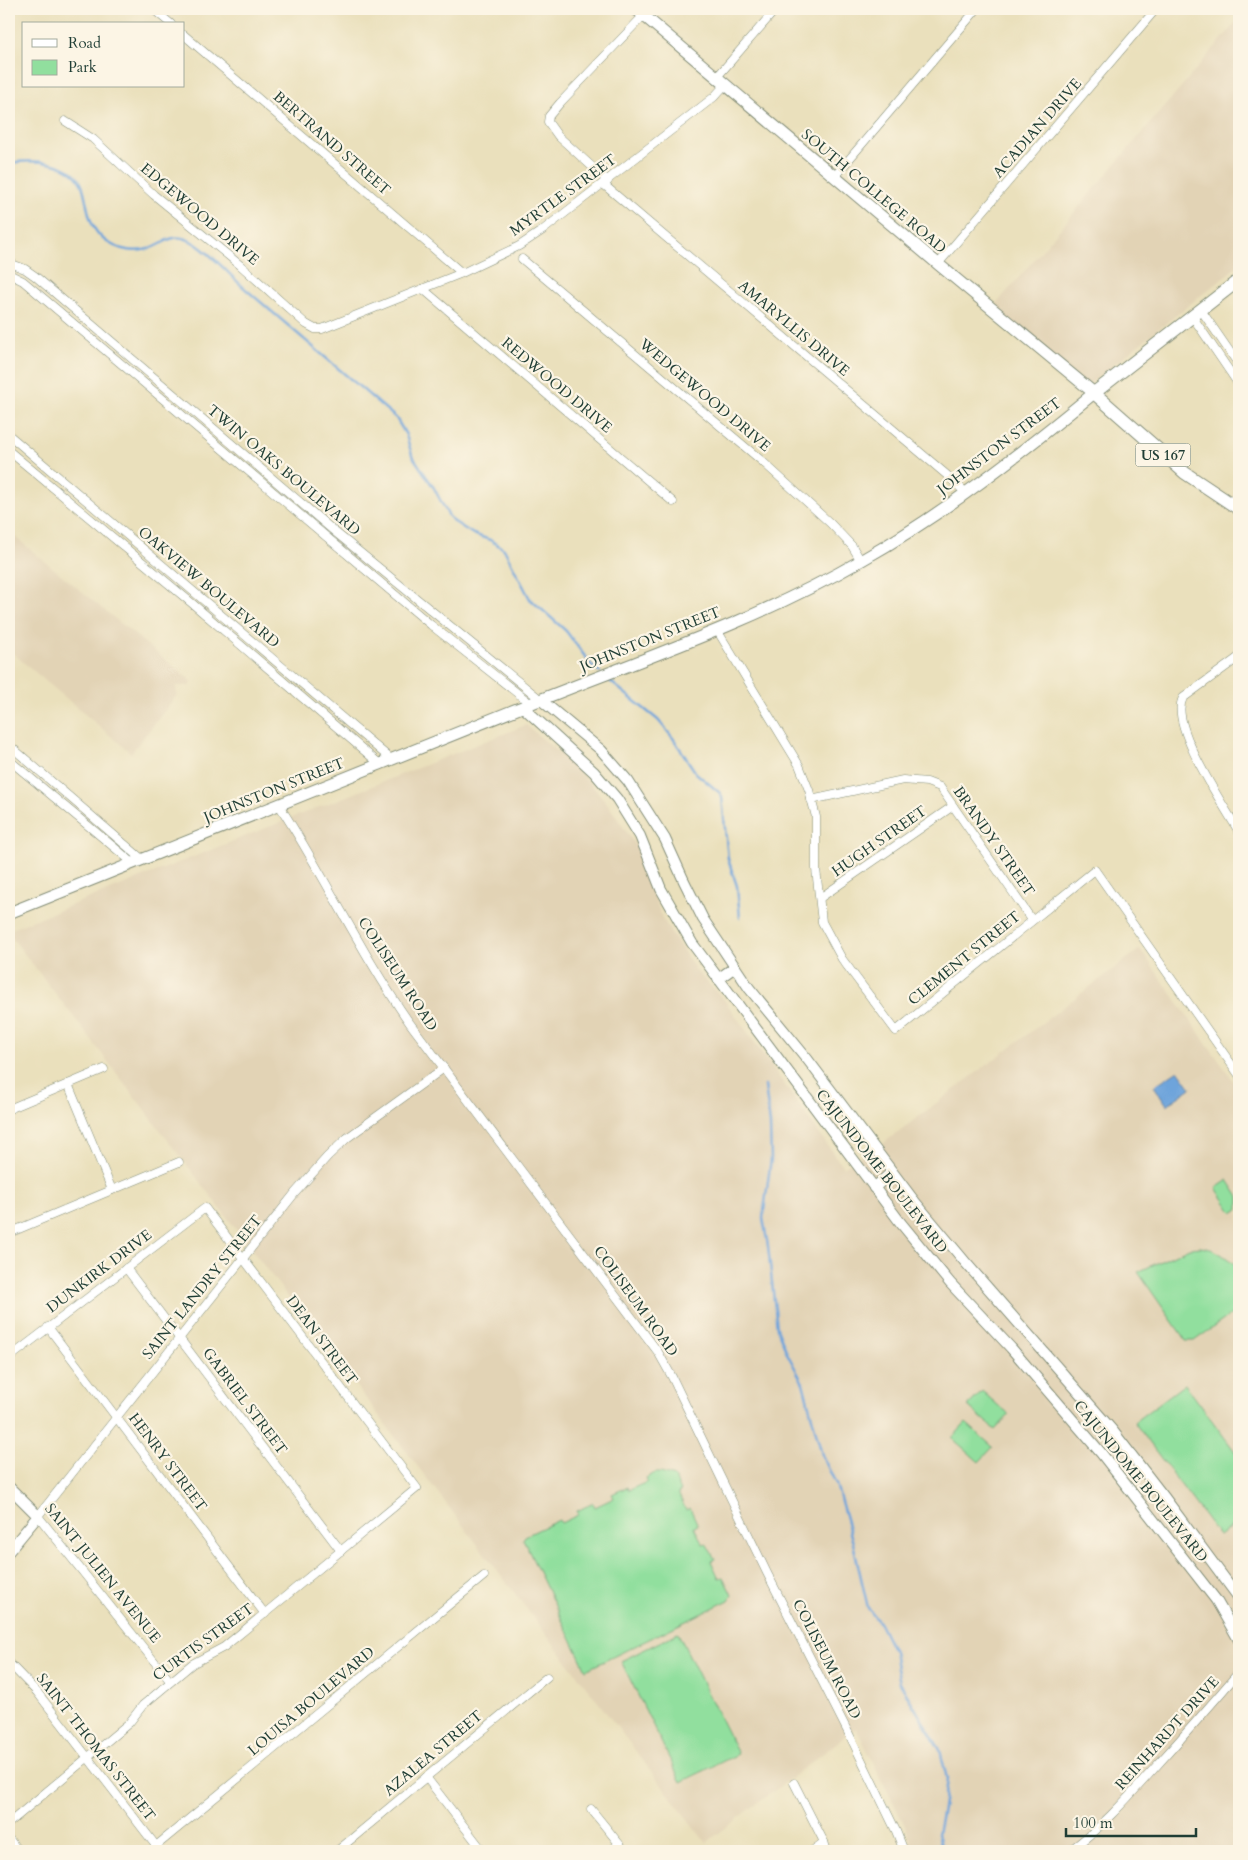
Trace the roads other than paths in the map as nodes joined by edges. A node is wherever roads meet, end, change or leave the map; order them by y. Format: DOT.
graph roads {
  1 [pos="153,9"];
  2 [pos="776,9"];
  3 [pos="977,9"];
  4 [pos="1156,9"];
  5 [pos="640,12"];
  6 [pos="169,22"];
  7 [pos="185,36"];
  8 [pos="721,81"];
  9 [pos="64,121"];
  10 [pos="834,177"];
  11 [pos="605,182"];
  12 [pos="522,259"];
  13 [pos="9,263"];
  14 [pos="938,264"];
  15 [pos="462,273"];
  16 [pos="9,274"];
  17 [pos="1239,280"];
  18 [pos="424,289"];
  19 [pos="1197,313"];
  20 [pos="315,329"];
  21 [pos="1239,365"];
  22 [pos="1239,384"];
  23 [pos="1094,393"];
  24 [pos="9,435"];
  25 [pos="9,451"];
  26 [pos="966,493"];
  27 [pos="673,502"];
  28 [pos="1239,509"];
  29 [pos="861,561"];
  30 [pos="717,630"];
  31 [pos="1239,657"];
  32 [pos="532,703"];
  33 [pos="9,745"];
  34 [pos="9,760"];
  35 [pos="386,762"];
  36 [pos="38,769"];
  37 [pos="30,778"];
  38 [pos="811,800"];
  39 [pos="279,806"];
  40 [pos="953,806"];
  41 [pos="1239,832"];
  42 [pos="138,861"];
  43 [pos="820,898"];
  44 [pos="9,913"];
  45 [pos="1032,920"];
  46 [pos="735,967"];
  47 [pos="718,979"];
  48 [pos="444,1068"];
  49 [pos="104,1069"];
  50 [pos="1239,1075"];
  51 [pos="68,1084"];
  52 [pos="9,1110"];
  53 [pos="179,1162"];
  54 [pos="892,1172"];
  55 [pos="874,1188"];
  56 [pos="112,1190"];
  57 [pos="206,1208"];
  58 [pos="9,1233"];
  59 [pos="243,1258"];
  60 [pos="126,1268"];
  61 [pos="48,1327"];
  62 [pos="180,1338"];
  63 [pos="9,1358"];
  64 [pos="117,1418"];
  65 [pos="9,1487"];
  66 [pos="417,1488"];
  67 [pos="38,1516"];
  68 [pos="9,1551"];
  69 [pos="341,1551"];
  70 [pos="484,1576"];
  71 [pos="1239,1598"];
  72 [pos="265,1614"];
  73 [pos="1239,1640"];
  74 [pos="9,1663"];
  75 [pos="1239,1672"];
  76 [pos="547,1677"];
  77 [pos="170,1681"];
  78 [pos="88,1758"];
  79 [pos="426,1777"];
  80 [pos="794,1783"];
  81 [pos="591,1808"];
  82 [pos="9,1823"];
  83 [pos="9,1839"];
  84 [pos="824,1842"];
  85 [pos="619,1844"];
  86 [pos="158,1849"];
  87 [pos="18,1851"];
  88 [pos="337,1851"];
  89 [pos="483,1851"];
  90 [pos="610,1851"];
  91 [pos="625,1851"];
  92 [pos="812,1851"];
  93 [pos="827,1851"];
  94 [pos="904,1851"];
  95 [pos="1069,1851"];
  1 -- 6 [label="street"];
  2 -- 8 [label="street, MYRTLE STREET"];
  3 -- 10 [label="street"];
  4 -- 14 [label="street, ACADIAN DRIVE"];
  5 -- 8 [label="main road, SOUTH COLLEGE ROAD"];
  5 -- 11 [label="street, AMARYLLIS DRIVE"];
  7 -- 15 [label="street, BERTRAND STREET"];
  8 -- 10 [label="main road, SOUTH COLLEGE ROAD"];
  8 -- 11 [label="street, MYRTLE STREET"];
  9 -- 20 [label="street, EDGEWOOD DRIVE"];
  10 -- 14 [label="main road, SOUTH COLLEGE ROAD"];
  11 -- 15 [label="street, MYRTLE STREET"];
  11 -- 26 [label="street, AMARYLLIS DRIVE"];
  12 -- 29 [label="street, WEDGEWOOD DRIVE"];
  13 -- 32 [label="street, TWIN OAKS BOULEVARD"];
  14 -- 23 [label="main road, SOUTH COLLEGE ROAD"];
  15 -- 18 [label="street, MYRTLE STREET"];
  16 -- 32 [label="street, TWIN OAKS BOULEVARD"];
  17 -- 19 [label="main road, JOHNSTON STREET"];
  18 -- 20 [label="street, MYRTLE STREET"];
  18 -- 27 [label="street, REDWOOD DRIVE"];
  19 -- 21 [label="street"];
  19 -- 22 [label="street"];
  19 -- 23 [label="main road, JOHNSTON STREET"];
  23 -- 26 [label="main road, JOHNSTON STREET"];
  23 -- 28 [label="main road, US 167"];
  24 -- 35 [label="street, OAKVIEW BOULEVARD"];
  25 -- 35 [label="street, OAKVIEW BOULEVARD"];
  26 -- 29 [label="main road, JOHNSTON STREET"];
  29 -- 30 [label="main road, JOHNSTON STREET"];
  30 -- 32 [label="main road, JOHNSTON STREET"];
  30 -- 38 [label="street"];
  31 -- 41 [label="street"];
  32 -- 35 [label="main road, JOHNSTON STREET"];
  32 -- 46 [label="street, CAJUNDOME BOULEVARD"];
  32 -- 47 [label="street, CAJUNDOME BOULEVARD"];
  33 -- 36 [label="street"];
  34 -- 37 [label="street"];
  35 -- 39 [label="main road, JOHNSTON STREET"];
  36 -- 37 [label="street"];
  36 -- 42 [label="street"];
  37 -- 42 [label="street"];
  38 -- 40 [label="street, BRANDY STREET"];
  38 -- 43 [label="street"];
  39 -- 42 [label="main road, JOHNSTON STREET"];
  39 -- 48 [label="street, COLISEUM ROAD"];
  40 -- 43 [label="street, HUGH STREET"];
  40 -- 45 [label="street, BRANDY STREET"];
  42 -- 44 [label="main road, JOHNSTON STREET"];
  43 -- 45 [label="street, CLEMENT STREET"];
  45 -- 50 [label="street, CLEMENT STREET"];
  46 -- 47 [label="street"];
  46 -- 54 [label="street, CAJUNDOME BOULEVARD"];
  47 -- 55 [label="street, CAJUNDOME BOULEVARD"];
  48 -- 59 [label="street, SAINT LANDRY STREET"];
  48 -- 94 [label="street, COLISEUM ROAD"];
  49 -- 51 [label="street"];
  51 -- 52 [label="street"];
  51 -- 56 [label="street"];
  53 -- 56 [label="street"];
  54 -- 55 [label="street"];
  54 -- 71 [label="street, CAJUNDOME BOULEVARD"];
  55 -- 73 [label="street, CAJUNDOME BOULEVARD"];
  56 -- 58 [label="street"];
  57 -- 59 [label="street, DEAN STREET"];
  57 -- 60 [label="street, DUNKIRK DRIVE"];
  59 -- 62 [label="street, SAINT LANDRY STREET"];
  59 -- 66 [label="street, DEAN STREET"];
  60 -- 61 [label="street, DUNKIRK DRIVE"];
  60 -- 62 [label="street, GABRIEL STREET"];
  61 -- 63 [label="street, DUNKIRK DRIVE"];
  61 -- 64 [label="street, HENRY STREET"];
  62 -- 64 [label="street, SAINT LANDRY STREET"];
  62 -- 69 [label="street, GABRIEL STREET"];
  64 -- 67 [label="street, SAINT LANDRY STREET"];
  64 -- 72 [label="street, HENRY STREET"];
  65 -- 67 [label="street, SAINT JULIEN AVENUE"];
  66 -- 69 [label="street, CURTIS STREET"];
  67 -- 68 [label="street, SAINT LANDRY STREET"];
  67 -- 77 [label="street, SAINT JULIEN AVENUE"];
  69 -- 72 [label="street, CURTIS STREET"];
  70 -- 86 [label="street, LOUISA BOULEVARD"];
  72 -- 77 [label="street, CURTIS STREET"];
  74 -- 78 [label="street, SAINT THOMAS STREET"];
  75 -- 95 [label="street, REINHARDT DRIVE"];
  76 -- 79 [label="street, AZALEA STREET"];
  77 -- 78 [label="street, CURTIS STREET"];
  78 -- 82 [label="street, CURTIS STREET"];
  78 -- 86 [label="street, SAINT THOMAS STREET"];
  79 -- 88 [label="street, AZALEA STREET"];
  79 -- 89 [label="street"];
  80 -- 84 [label="street"];
  81 -- 85 [label="street"];
  83 -- 87 [label="street"];
  84 -- 92 [label="street"];
  84 -- 93 [label="street"];
  85 -- 90 [label="street"];
  85 -- 91 [label="street"];
}
